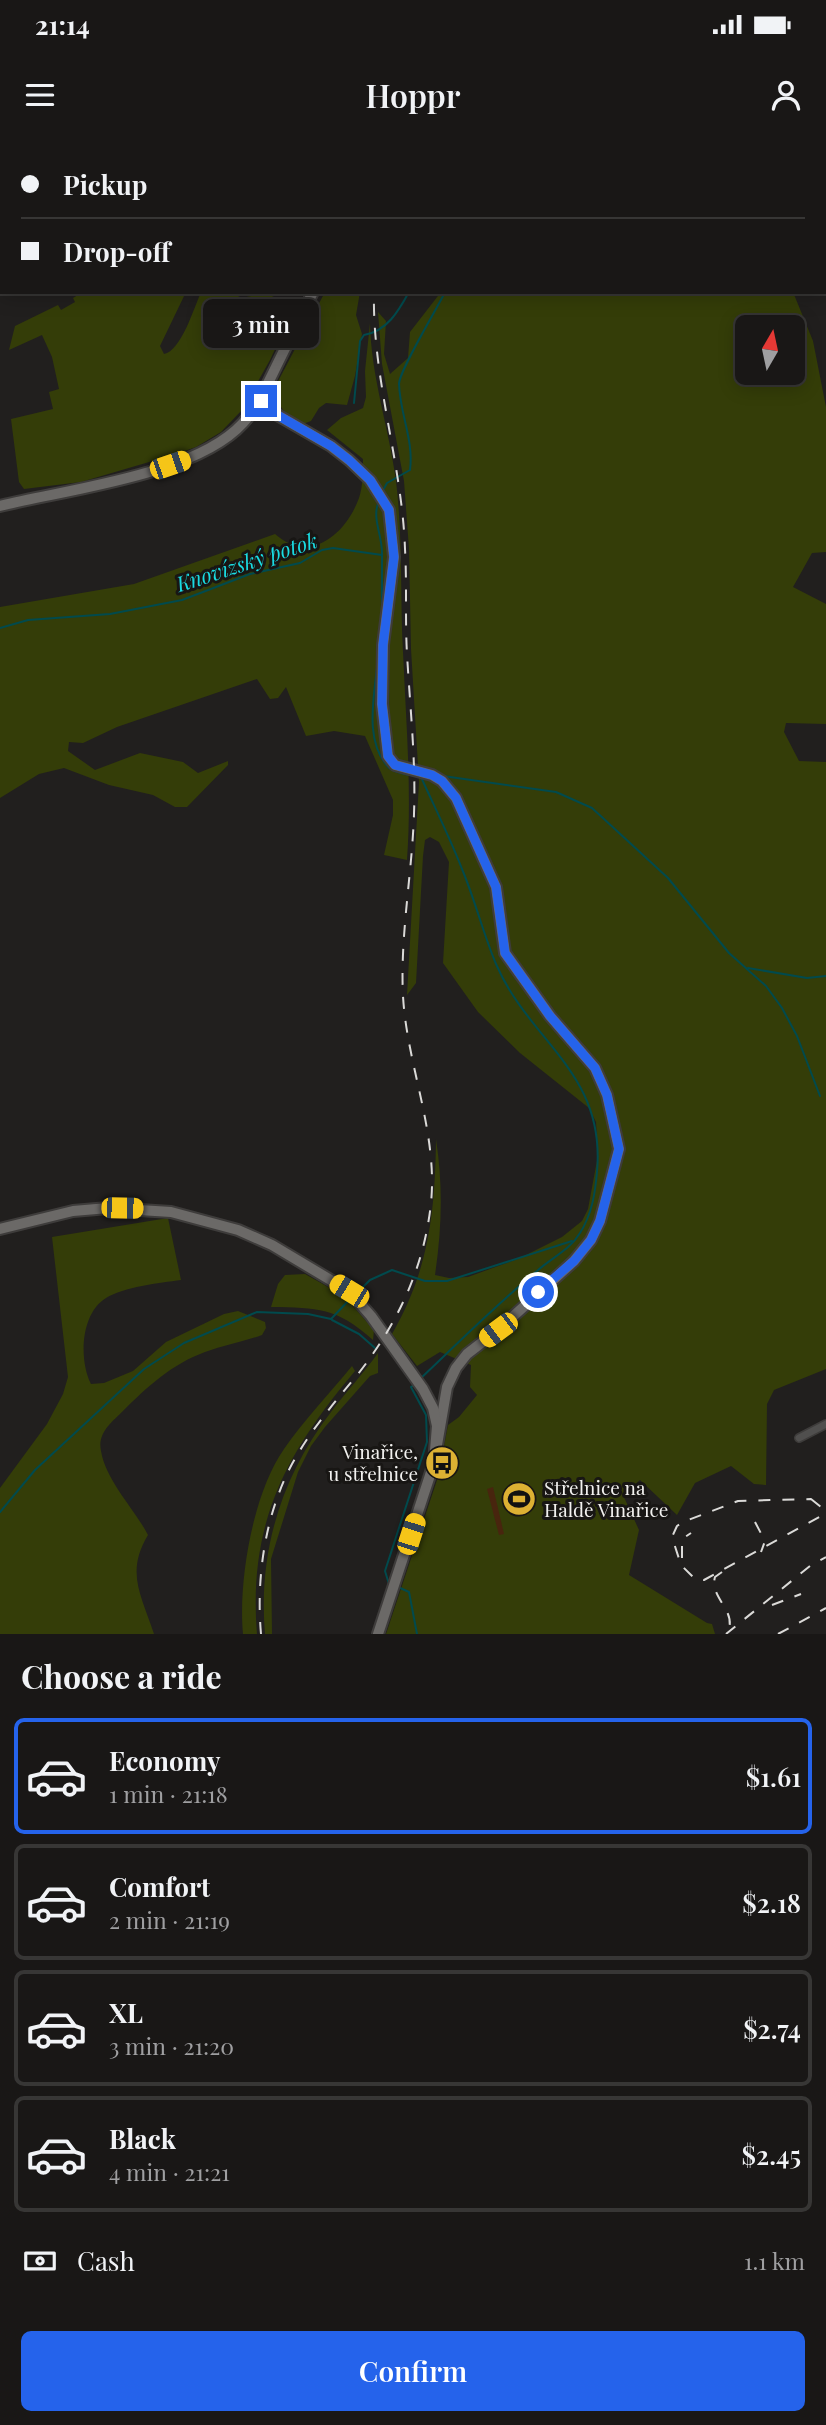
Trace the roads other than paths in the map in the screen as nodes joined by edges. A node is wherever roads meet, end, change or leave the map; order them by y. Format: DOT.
graph roads {
  1 [pos="312,294"];
  2 [pos="261,401"];
  3 [pos="0,506"];
  4 [pos="0,1229"];
  5 [pos="419,1383"];
  6 [pos="447,1387"];
  7 [pos="826,1424"];
  8 [pos="799,1438"];
  9 [pos="437,1445"];
  10 [pos="378,1634"];
  1 -- 2 [label="street"];
  2 -- 3 [label="street"];
  2 -- 6 [label="street"];
  4 -- 5 [label="street"];
  5 -- 6 [label="street"];
  5 -- 9 [label="street"];
  6 -- 9 [label="street"];
  7 -- 8 [label="street"];
  9 -- 10 [label="street"];
}
